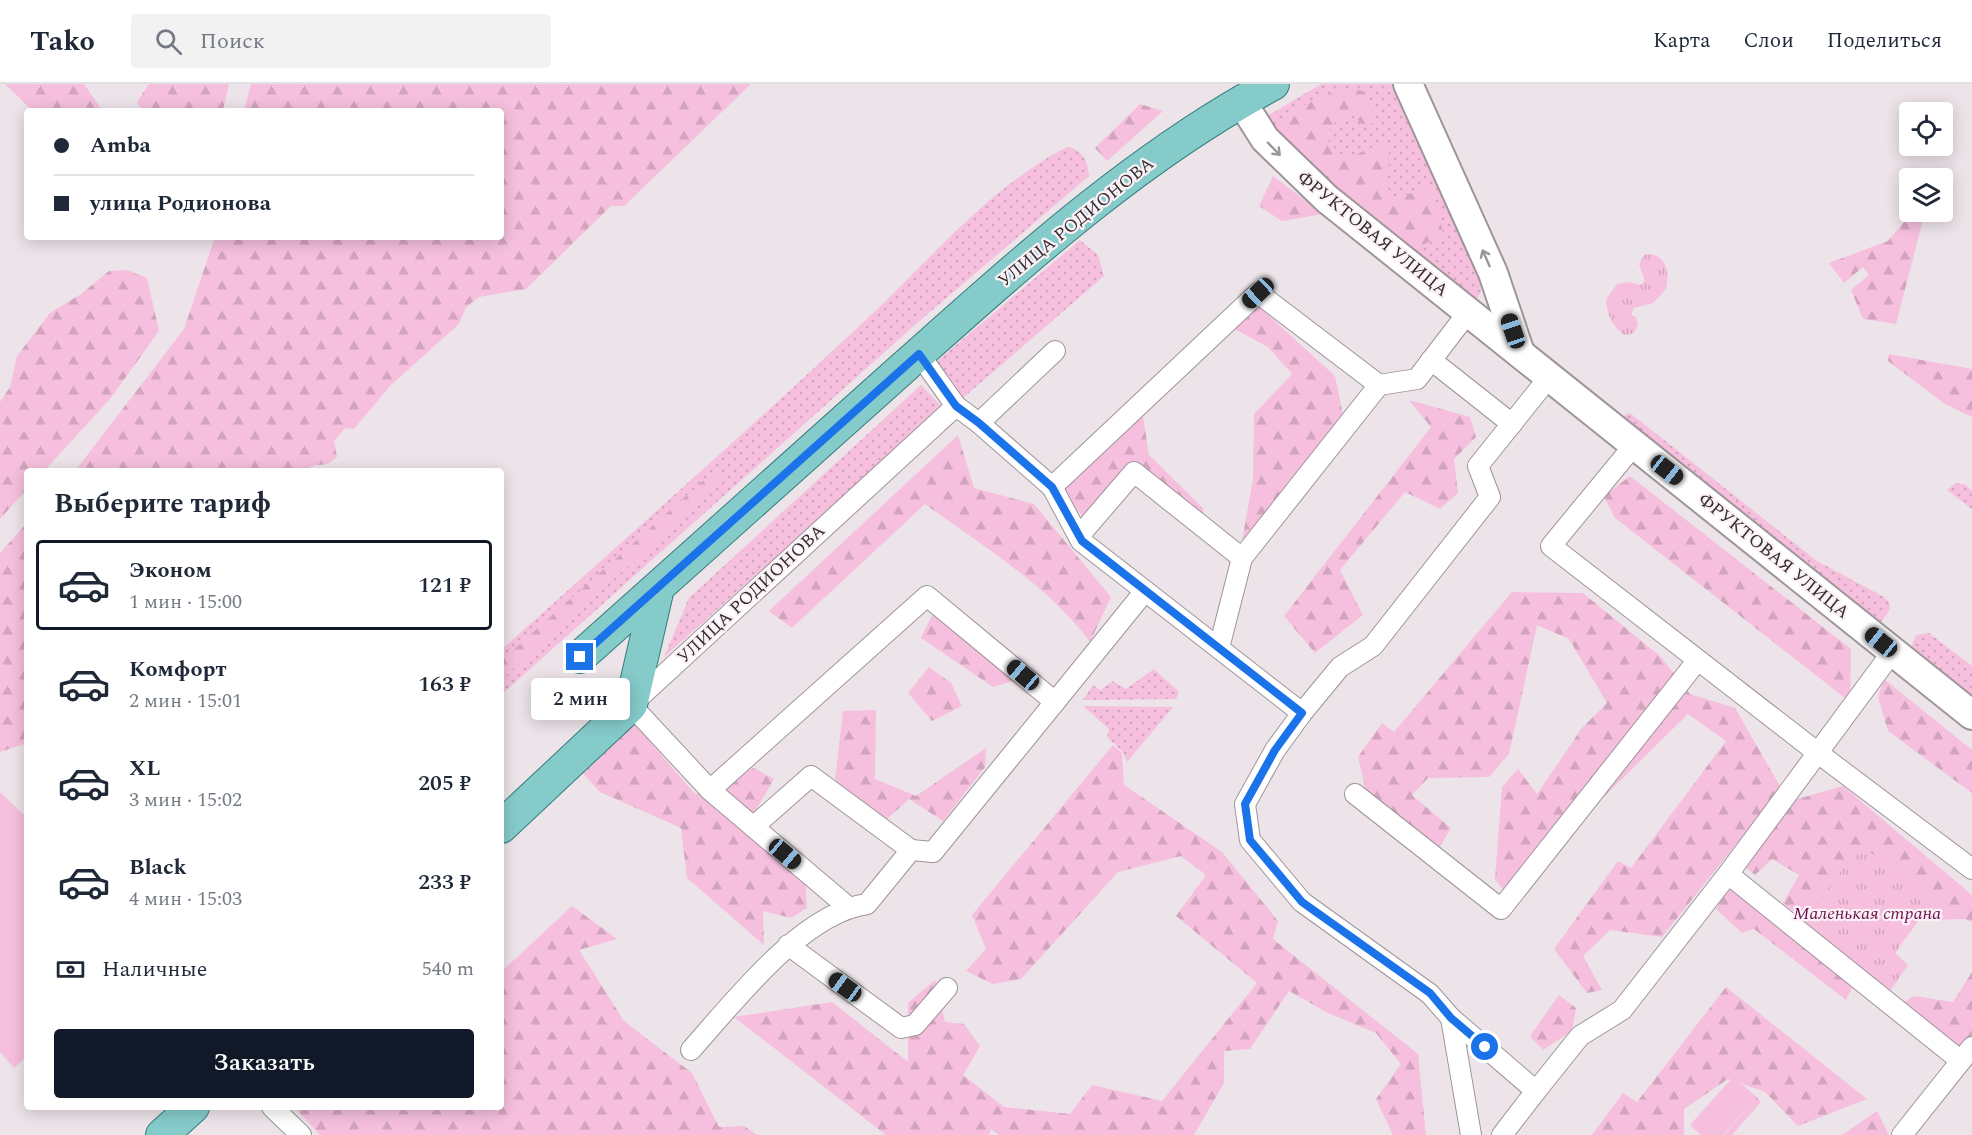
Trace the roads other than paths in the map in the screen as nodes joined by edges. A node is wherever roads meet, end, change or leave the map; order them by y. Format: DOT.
graph roads {
  1 [pos="1273,84"];
  2 [pos="1408,84"];
  3 [pos="1241,101"];
  4 [pos="1498,288"];
  5 [pos="1469,311"];
  6 [pos="1055,351"];
  7 [pos="1520,353"];
  8 [pos="919,354"];
  9 [pos="1431,360"];
  10 [pos="1550,376"];
  11 [pos="1379,385"];
  12 [pos="956,406"];
  13 [pos="979,423"];
  14 [pos="1512,424"];
  15 [pos="1635,444"];
  16 [pos="1052,487"];
  17 [pos="1079,536"];
  18 [pos="1242,558"];
  19 [pos="658,588"];
  20 [pos="1145,591"];
  21 [pos="1219,648"];
  22 [pos="1893,651"];
  23 [pos="580,657"];
  24 [pos="1697,661"];
  25 [pos="1055,702"];
  26 [pos="631,705"];
  27 [pos="1302,713"];
  28 [pos="1972,715"];
  29 [pos="1818,753"];
  30 [pos="710,790"];
  31 [pos="1355,794"];
  32 [pos="504,824"];
  33 [pos="753,827"];
  34 [pos="911,850"];
  35 [pos="1972,868"];
  36 [pos="1728,874"];
  37 [pos="848,907"];
  38 [pos="788,945"];
  39 [pos="947,988"];
  40 [pos="1451,1018"];
  41 [pos="691,1050"];
  42 [pos="1966,1054"];
  43 [pos="1536,1091"];
  44 [pos="190,1110"];
  45 [pos="275,1110"];
  46 [pos="162,1135"];
  47 [pos="302,1135"];
  48 [pos="1471,1135"];
  49 [pos="1502,1135"];
  50 [pos="1902,1135"];
  1 -- 3 [label="main road, УЛИЦА РОДИОНОВА"];
  4 -- 2 [label="street, one-way"];
  3 -- 5 [label="street, ФРУКТОВАЯ УЛИЦА, one-way"];
  3 -- 8 [label="main road, УЛИЦА РОДИОНОВА"];
  4 -- 5 [label="street"];
  4 -- 7 [label="street"];
  5 -- 7 [label="street, ФРУКТОВАЯ УЛИЦА"];
  5 -- 9 [label="street"];
  6 -- 13 [label="street"];
  7 -- 10 [label="street, ФРУКТОВАЯ УЛИЦА"];
  8 -- 12 [label="street"];
  8 -- 19 [label="main road, УЛИЦА РОДИОНОВА"];
  9 -- 11 [label="street"];
  9 -- 14 [label="street"];
  10 -- 14 [label="street"];
  10 -- 15 [label="street, ФРУКТОВАЯ УЛИЦА"];
  11 -- 16 [label="street"];
  11 -- 18 [label="street"];
  12 -- 13 [label="street"];
  12 -- 26 [label="street, УЛИЦА РОДИОНОВА"];
  13 -- 16 [label="street"];
  14 -- 27 [label="street"];
  15 -- 22 [label="street, ФРУКТОВАЯ УЛИЦА"];
  15 -- 24 [label="street"];
  16 -- 17 [label="street"];
  17 -- 18 [label="street"];
  17 -- 20 [label="street"];
  18 -- 21 [label="street"];
  19 -- 23 [label="main road, УЛИЦА РОДИОНОВА"];
  19 -- 26 [label="main road"];
  20 -- 21 [label="street"];
  20 -- 25 [label="street"];
  21 -- 27 [label="street"];
  22 -- 28 [label="street, ФРУКТОВАЯ УЛИЦА"];
  22 -- 29 [label="street"];
  24 -- 29 [label="street"];
  24 -- 31 [label="street"];
  25 -- 30 [label="street"];
  25 -- 34 [label="street"];
  26 -- 30 [label="street"];
  26 -- 32 [label="main road, УЛИЦА РОДИОНОВА"];
  27 -- 40 [label="street"];
  29 -- 35 [label="street"];
  29 -- 36 [label="street"];
  30 -- 33 [label="street"];
  33 -- 34 [label="street"];
  33 -- 37 [label="street"];
  34 -- 37 [label="street"];
  36 -- 42 [label="street"];
  36 -- 43 [label="street"];
  37 -- 38 [label="street"];
  38 -- 39 [label="street"];
  38 -- 41 [label="street"];
  40 -- 43 [label="street"];
  40 -- 48 [label="street"];
  42 -- 50 [label="street"];
  43 -- 49 [label="street"];
  44 -- 46 [label="main road"];
  45 -- 47 [label="street"];
}
